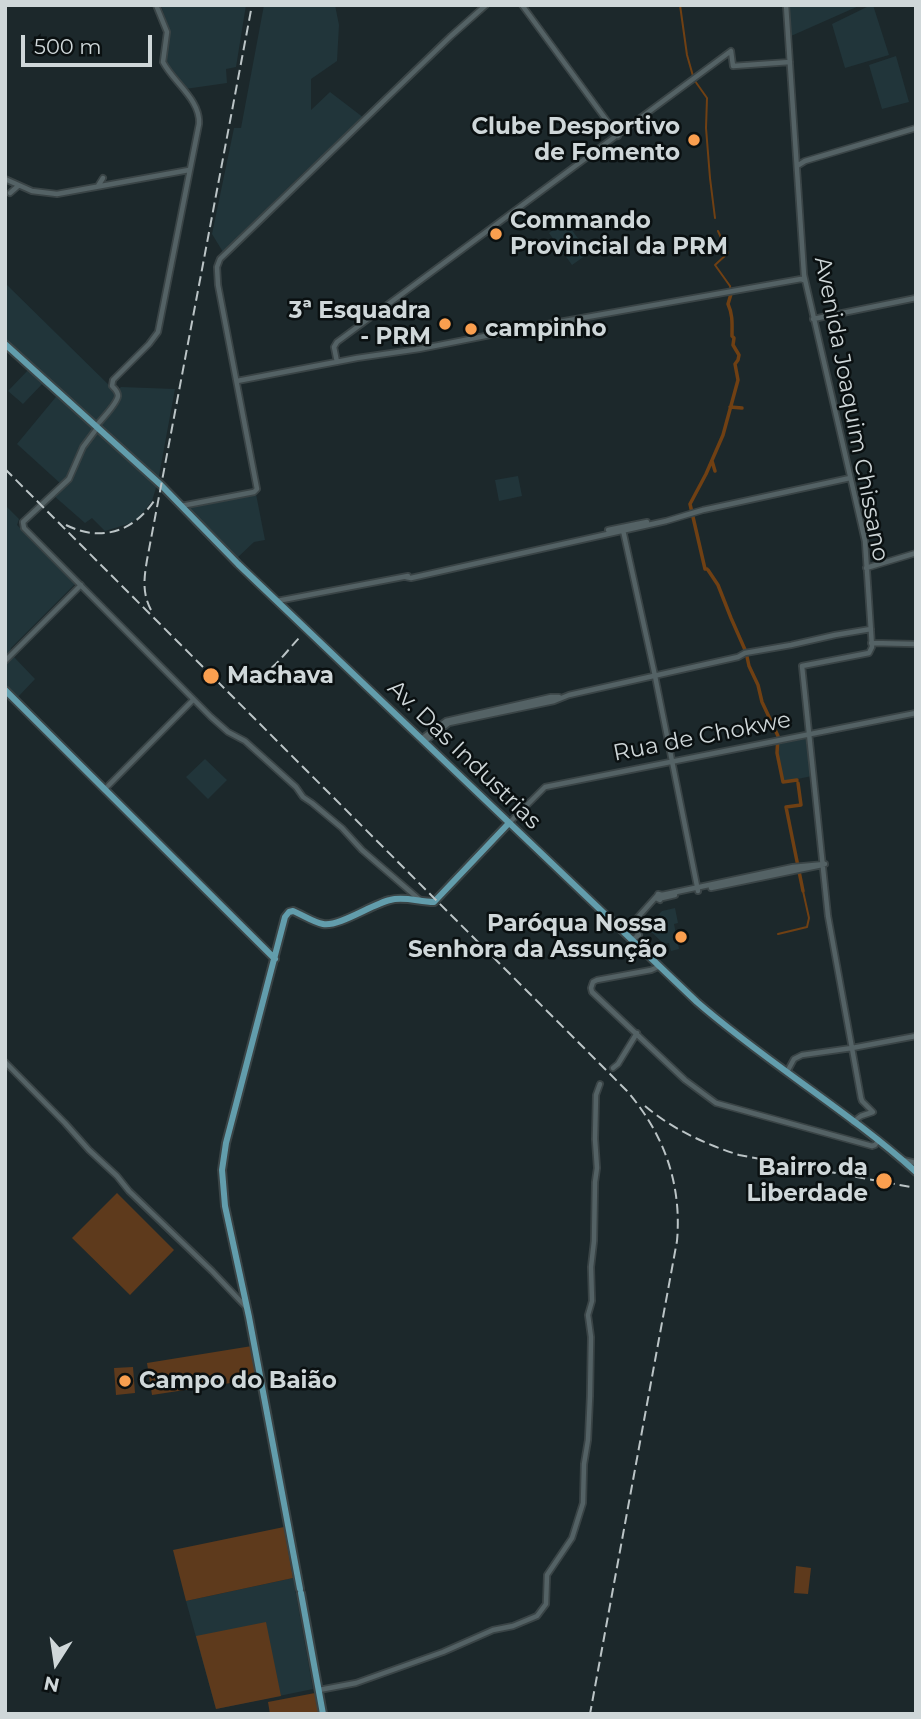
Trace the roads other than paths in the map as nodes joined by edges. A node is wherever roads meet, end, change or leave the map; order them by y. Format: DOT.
graph roads {
  1 [pos="156,5"];
  2 [pos="486,5"];
  3 [pos="522,5"];
  4 [pos="786,5"];
  5 [pos="790,62"];
  6 [pos="916,128"];
  7 [pos="618,136"];
  8 [pos="800,162"];
  9 [pos="189,170"];
  10 [pos="103,178"];
  11 [pos="5,179"];
  12 [pos="19,186"];
  13 [pos="98,187"];
  14 [pos="10,193"];
  15 [pos="804,278"];
  16 [pos="916,299"];
  17 [pos="813,319"];
  18 [pos="5,344"];
  19 [pos="337,362"];
  20 [pos="237,381"];
  21 [pos="97,427"];
  22 [pos="850,478"];
  23 [pos="181,506"];
  24 [pos="620,530"];
  25 [pos="916,553"];
  26 [pos="866,568"];
  27 [pos="81,585"];
  28 [pos="279,603"];
  29 [pos="871,629"];
  30 [pos="872,643"];
  31 [pos="916,644"];
  32 [pos="5,661"];
  33 [pos="655,676"];
  34 [pos="5,690"];
  35 [pos="193,700"];
  36 [pos="916,713"];
  37 [pos="809,734"];
  38 [pos="423,740"];
  39 [pos="672,761"];
  40 [pos="105,789"];
  41 [pos="509,823"];
  42 [pos="824,864"];
  43 [pos="698,889"];
  44 [pos="420,900"];
  45 [pos="617,925"];
  46 [pos="631,927"];
  47 [pos="632,940"];
  48 [pos="275,959"];
  49 [pos="660,966"];
  50 [pos="637,1034"];
  51 [pos="916,1037"];
  52 [pos="852,1048"];
  53 [pos="5,1062"];
  54 [pos="613,1068"];
  55 [pos="787,1073"];
  56 [pos="600,1084"];
  57 [pos="853,1122"];
  58 [pos="878,1140"];
  59 [pos="901,1159"];
  60 [pos="916,1163"];
  61 [pos="916,1172"];
  62 [pos="247,1309"];
  63 [pos="319,1690"];
  64 [pos="323,1714"];
  1 -- 9 [label="street"];
  2 -- 20 [label="street"];
  3 -- 7 [label="street"];
  4 -- 5 [label="street, Avenida Joaquim Chissano"];
  5 -- 7 [label="street"];
  5 -- 8 [label="street, Avenida Joaquim Chissano"];
  6 -- 8 [label="street"];
  7 -- 19 [label="street"];
  8 -- 15 [label="street, Avenida Joaquim Chissano"];
  9 -- 13 [label="street"];
  9 -- 21 [label="street"];
  10 -- 13 [label="street"];
  11 -- 12 [label="street"];
  12 -- 13 [label="street"];
  12 -- 14 [label="street"];
  15 -- 17 [label="street, Avenida Joaquim Chissano"];
  15 -- 19 [label="street"];
  16 -- 17 [label="street"];
  17 -- 22 [label="street, Avenida Joaquim Chissano"];
  18 -- 21 [label="main road, Av. Das Industrias"];
  19 -- 20 [label="street"];
  20 -- 23 [label="street"];
  21 -- 23 [label="main road, Av. Das Industrias"];
  21 -- 27 [label="street"];
  22 -- 24 [label="street"];
  22 -- 26 [label="street, Avenida Joaquim Chissano"];
  23 -- 28 [label="main road, Av. Das Industrias"];
  24 -- 28 [label="street"];
  24 -- 33 [label="street"];
  25 -- 26 [label="street"];
  26 -- 29 [label="street, Avenida Joaquim Chissano"];
  27 -- 32 [label="street"];
  27 -- 35 [label="street"];
  28 -- 38 [label="main road, Av. Das Industrias"];
  29 -- 30 [label="street, Avenida Joaquim Chissano"];
  29 -- 33 [label="street"];
  30 -- 31 [label="street"];
  30 -- 37 [label="street, Avenida Joaquim Chissano"];
  33 -- 38 [label="street"];
  33 -- 39 [label="street"];
  34 -- 40 [label="main road"];
  35 -- 40 [label="street"];
  35 -- 44 [label="street"];
  36 -- 37 [label="street, Rua de Chokwe"];
  37 -- 39 [label="street, Rua de Chokwe"];
  37 -- 42 [label="street"];
  38 -- 41 [label="main road, Av. Das Industrias"];
  39 -- 41 [label="street, Rua de Chokwe"];
  39 -- 43 [label="street"];
  40 -- 48 [label="main road"];
  41 -- 44 [label="main road"];
  41 -- 45 [label="main road, Av. Das Industrias"];
  42 -- 43 [label="street"];
  42 -- 52 [label="street"];
  43 -- 46 [label="street"];
  44 -- 48 [label="main road"];
  45 -- 46 [label="street"];
  45 -- 47 [label="main road, Av. Das Industrias"];
  46 -- 47 [label="street"];
  47 -- 49 [label="main road, Av. Das Industrias"];
  48 -- 62 [label="main road"];
  49 -- 50 [label="street"];
  49 -- 55 [label="main road, Av. Das Industrias"];
  50 -- 54 [label="street"];
  50 -- 58 [label="street"];
  51 -- 52 [label="street"];
  52 -- 55 [label="street"];
  52 -- 57 [label="street"];
  53 -- 62 [label="street"];
  55 -- 57 [label="main road, Av. Das Industrias"];
  56 -- 63 [label="street"];
  57 -- 58 [label="main road, Av. Das Industrias"];
  58 -- 59 [label="main road, Av. Das Industrias"];
  59 -- 60 [label="street"];
  59 -- 61 [label="main road, Av. Das Industrias"];
  62 -- 63 [label="main road"];
  63 -- 64 [label="main road"];
}
